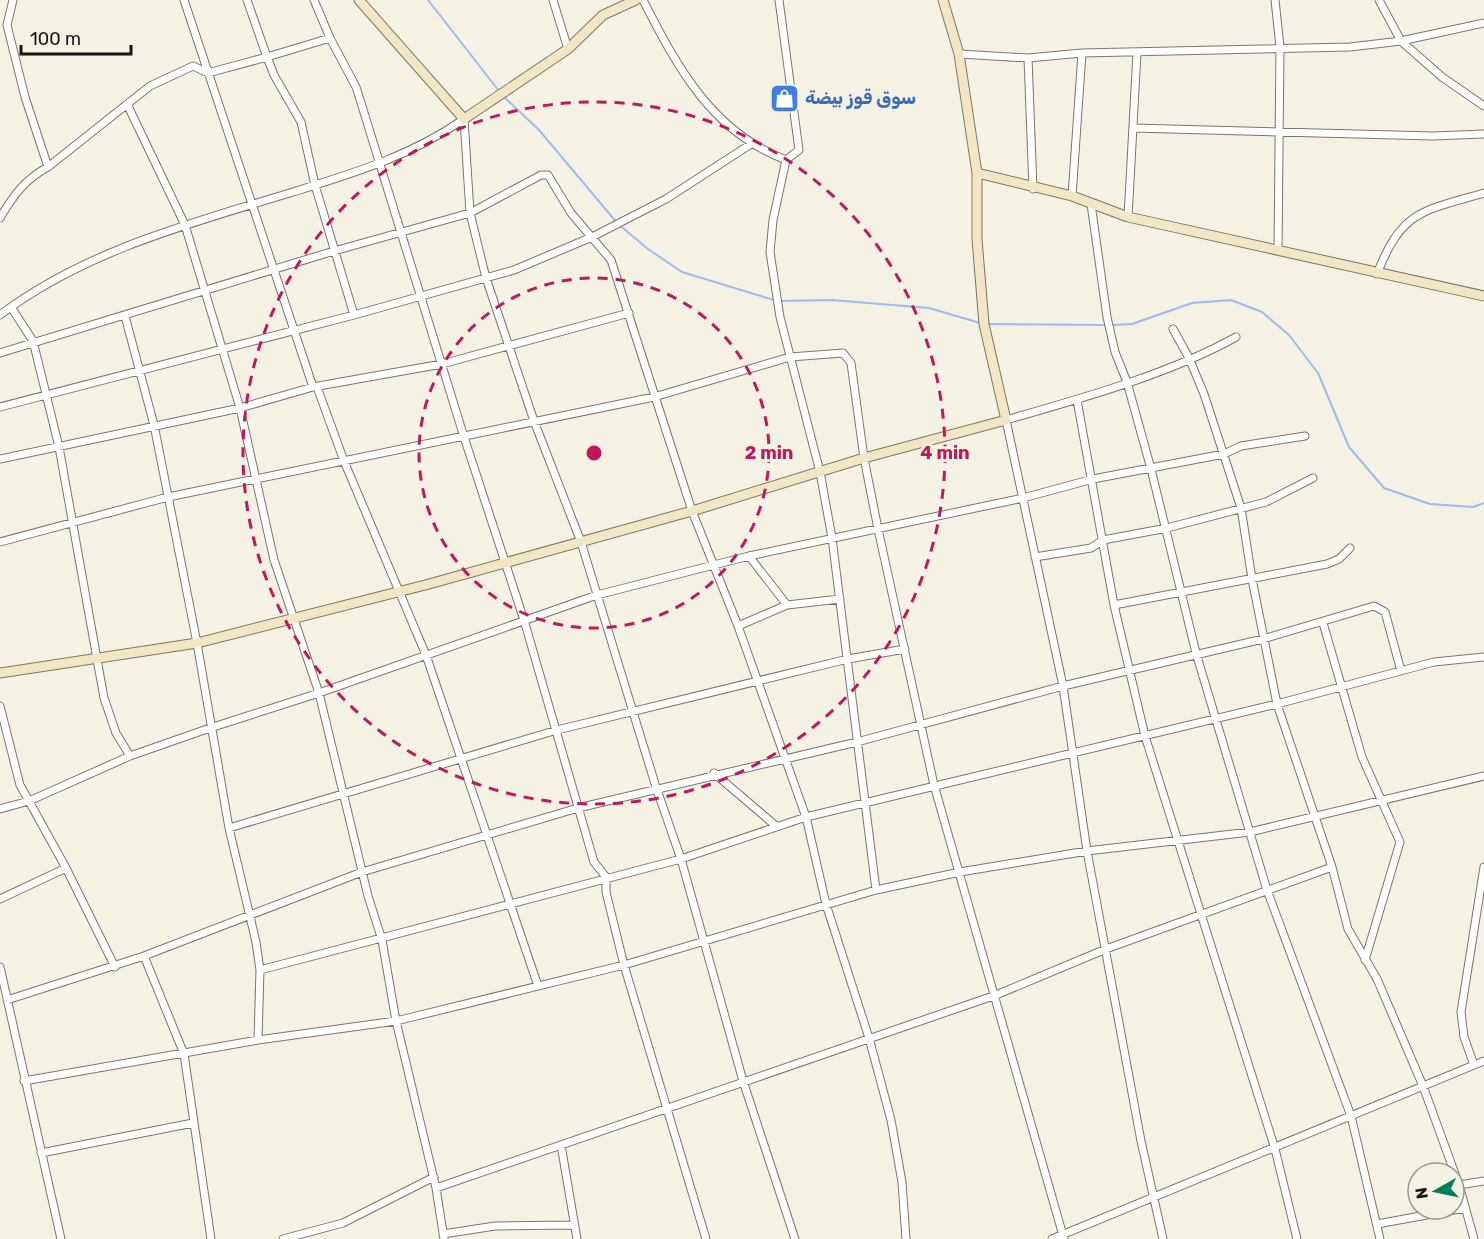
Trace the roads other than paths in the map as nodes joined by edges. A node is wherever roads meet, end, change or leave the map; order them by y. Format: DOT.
graph roads {
  1 [pos="13,0"];
  2 [pos="184,0"];
  3 [pos="247,0"];
  4 [pos="314,0"];
  5 [pos="359,0"];
  6 [pos="553,0"];
  7 [pos="636,0"];
  8 [pos="643,0"];
  9 [pos="779,0"];
  10 [pos="943,0"];
  11 [pos="1275,0"];
  12 [pos="1378,0"];
  13 [pos="1484,24"];
  14 [pos="330,38"];
  15 [pos="1401,41"];
  16 [pos="1280,48"];
  17 [pos="568,49"];
  18 [pos="1082,53"];
  19 [pos="1137,53"];
  20 [pos="960,54"];
  21 [pos="267,57"];
  22 [pos="1028,58"];
  23 [pos="208,73"];
  24 [pos="127,104"];
  25 [pos="1484,106"];
  26 [pos="464,119"];
  27 [pos="1133,128"];
  28 [pos="1280,133"];
  29 [pos="1484,134"];
  30 [pos="751,144"];
  31 [pos="786,160"];
  32 [pos="381,165"];
  33 [pos="48,166"];
  34 [pos="976,173"];
  35 [pos="315,185"];
  36 [pos="1033,189"];
  37 [pos="1484,193"];
  38 [pos="1072,196"];
  39 [pos="252,204"];
  40 [pos="1091,204"];
  41 [pos="470,213"];
  42 [pos="1128,217"];
  43 [pos="0,218"];
  44 [pos="186,225"];
  45 [pos="402,231"];
  46 [pos="592,237"];
  47 [pos="1278,250"];
  48 [pos="334,251"];
  49 [pos="275,269"];
  50 [pos="1377,274"];
  51 [pos="486,278"];
  52 [pos="205,291"];
  53 [pos="422,296"];
  54 [pos="1484,296"];
  55 [pos="11,307"];
  56 [pos="629,313"];
  57 [pos="0,315"];
  58 [pos="354,315"];
  59 [pos="125,316"];
  60 [pos="1173,329"];
  61 [pos="294,330"];
  62 [pos="1236,337"];
  63 [pos="33,341"];
  64 [pos="507,346"];
  65 [pos="222,349"];
  66 [pos="0,353"];
  67 [pos="790,357"];
  68 [pos="1189,358"];
  69 [pos="442,364"];
  70 [pos="140,371"];
  71 [pos="1127,382"];
  72 [pos="315,387"];
  73 [pos="46,395"];
  74 [pos="654,397"];
  75 [pos="1077,400"];
  76 [pos="0,407"];
  77 [pos="240,408"];
  78 [pos="1006,420"];
  79 [pos="534,421"];
  80 [pos="154,425"];
  81 [pos="1305,436"];
  82 [pos="464,437"];
  83 [pos="59,447"];
  84 [pos="1224,454"];
  85 [pos="864,458"];
  86 [pos="0,459"];
  87 [pos="344,461"];
  88 [pos="1151,469"];
  89 [pos="820,472"];
  90 [pos="1313,478"];
  91 [pos="1093,479"];
  92 [pos="257,480"];
  93 [pos="168,497"];
  94 [pos="1023,498"];
  95 [pos="1241,508"];
  96 [pos="692,512"];
  97 [pos="74,524"];
  98 [pos="1167,528"];
  99 [pos="878,529"];
  100 [pos="832,538"];
  101 [pos="1103,540"];
  102 [pos="0,542"];
  103 [pos="581,542"];
  104 [pos="1350,548"];
  105 [pos="748,556"];
  106 [pos="1035,557"];
  107 [pos="506,564"];
  108 [pos="712,566"];
  109 [pos="1252,579"];
  110 [pos="399,591"];
  111 [pos="1182,591"];
  112 [pos="597,595"];
  113 [pos="840,599"];
  114 [pos="787,605"];
  115 [pos="1114,605"];
  116 [pos="292,619"];
  117 [pos="524,620"];
  118 [pos="1323,623"];
  119 [pos="738,626"];
  120 [pos="1263,639"];
  121 [pos="197,643"];
  122 [pos="905,649"];
  123 [pos="1196,653"];
  124 [pos="426,655"];
  125 [pos="1484,657"];
  126 [pos="848,659"];
  127 [pos="97,660"];
  128 [pos="1128,670"];
  129 [pos="1401,671"];
  130 [pos="0,673"];
  131 [pos="757,681"];
  132 [pos="1063,686"];
  133 [pos="1341,687"];
  134 [pos="319,693"];
  135 [pos="1277,704"];
  136 [pos="0,706"];
  137 [pos="632,710"];
  138 [pos="1216,719"];
  139 [pos="920,724"];
  140 [pos="210,728"];
  141 [pos="556,730"];
  142 [pos="1145,736"];
  143 [pos="857,741"];
  144 [pos="1074,753"];
  145 [pos="130,756"];
  146 [pos="460,757"];
  147 [pos="784,758"];
  148 [pos="714,773"];
  149 [pos="1484,776"];
  150 [pos="934,785"];
  151 [pos="656,787"];
  152 [pos="343,795"];
  153 [pos="29,801"];
  154 [pos="1381,802"];
  155 [pos="864,804"];
  156 [pos="0,808"];
  157 [pos="578,808"];
  158 [pos="806,817"];
  159 [pos="1314,818"];
  160 [pos="776,826"];
  161 [pos="229,828"];
  162 [pos="1250,832"];
  163 [pos="484,835"];
  164 [pos="1178,841"];
  165 [pos="1087,851"];
  166 [pos="681,859"];
  167 [pos="1332,867"];
  168 [pos="1484,867"];
  169 [pos="66,868"];
  170 [pos="362,872"];
  171 [pos="960,872"];
  172 [pos="606,878"];
  173 [pos="876,890"];
  174 [pos="1267,890"];
  175 [pos="0,899"];
  176 [pos="511,904"];
  177 [pos="826,904"];
  178 [pos="249,914"];
  179 [pos="1201,914"];
  180 [pos="382,940"];
  181 [pos="702,940"];
  182 [pos="1106,949"];
  183 [pos="144,956"];
  184 [pos="1365,960"];
  185 [pos="624,965"];
  186 [pos="115,967"];
  187 [pos="0,968"];
  188 [pos="260,970"];
  189 [pos="538,986"];
  190 [pos="996,995"];
  191 [pos="7,1000"];
  192 [pos="396,1021"];
  193 [pos="869,1038"];
  194 [pos="258,1040"];
  195 [pos="184,1054"];
  196 [pos="1484,1061"];
  197 [pos="1474,1065"];
  198 [pos="24,1081"];
  199 [pos="743,1081"];
  200 [pos="1423,1086"];
  201 [pos="668,1107"];
  202 [pos="1351,1116"];
  203 [pos="194,1123"];
  204 [pos="561,1145"];
  205 [pos="1275,1149"];
  206 [pos="41,1153"];
  207 [pos="1450,1161"];
  208 [pos="434,1177"];
  209 [pos="1484,1181"];
  210 [pos="1466,1184"];
  211 [pos="436,1188"];
  212 [pos="1152,1197"];
  213 [pos="1466,1211"];
  214 [pos="1406,1219"];
  215 [pos="1377,1224"];
  216 [pos="574,1225"];
  217 [pos="443,1236"];
  218 [pos="1064,1237"];
  219 [pos="61,1239"];
  220 [pos="211,1239"];
  221 [pos="283,1239"];
  222 [pos="577,1239"];
  223 [pos="706,1239"];
  224 [pos="795,1239"];
  225 [pos="906,1239"];
  226 [pos="1052,1239"];
  227 [pos="1163,1239"];
  228 [pos="1297,1239"];
  229 [pos="1380,1239"];
  230 [pos="1474,1239"];
  1 -- 33 [label="street"];
  2 -- 23 [label="street"];
  3 -- 21 [label="street"];
  4 -- 14 [label="street"];
  5 -- 26 [label="main road"];
  6 -- 17 [label="street"];
  7 -- 17 [label="main road"];
  8 -- 30 [label="street"];
  9 -- 31 [label="street"];
  10 -- 20 [label="main road"];
  11 -- 16 [label="street"];
  12 -- 15 [label="street"];
  13 -- 15 [label="street"];
  14 -- 21 [label="street"];
  14 -- 32 [label="street"];
  15 -- 16 [label="street"];
  15 -- 25 [label="street"];
  16 -- 19 [label="street"];
  16 -- 28 [label="street"];
  17 -- 26 [label="main road"];
  18 -- 19 [label="street"];
  18 -- 22 [label="street"];
  18 -- 38 [label="street"];
  19 -- 27 [label="street"];
  20 -- 22 [label="street"];
  20 -- 34 [label="main road"];
  21 -- 23 [label="street"];
  21 -- 35 [label="street"];
  22 -- 36 [label="street"];
  23 -- 24 [label="street"];
  23 -- 39 [label="street"];
  24 -- 33 [label="street"];
  24 -- 44 [label="street"];
  26 -- 32 [label="street"];
  26 -- 41 [label="street"];
  27 -- 28 [label="street"];
  27 -- 42 [label="street"];
  28 -- 29 [label="street"];
  28 -- 47 [label="street"];
  30 -- 31 [label="street"];
  30 -- 46 [label="street"];
  31 -- 67 [label="street"];
  32 -- 35 [label="street"];
  32 -- 45 [label="street"];
  33 -- 43 [label="street"];
  34 -- 36 [label="main road"];
  34 -- 78 [label="main road"];
  35 -- 39 [label="street"];
  35 -- 48 [label="street"];
  36 -- 38 [label="main road"];
  37 -- 50 [label="street"];
  38 -- 40 [label="main road"];
  39 -- 44 [label="street"];
  39 -- 49 [label="street"];
  40 -- 42 [label="main road"];
  40 -- 71 [label="street"];
  41 -- 45 [label="street"];
  41 -- 46 [label="street"];
  41 -- 51 [label="street"];
  42 -- 47 [label="main road"];
  44 -- 52 [label="street"];
  44 -- 55 [label="street"];
  45 -- 48 [label="street"];
  45 -- 53 [label="street"];
  46 -- 51 [label="street"];
  46 -- 56 [label="street"];
  47 -- 50 [label="main road"];
  48 -- 49 [label="street"];
  48 -- 58 [label="street"];
  49 -- 52 [label="street"];
  49 -- 61 [label="street"];
  50 -- 54 [label="main road"];
  51 -- 53 [label="street"];
  51 -- 64 [label="street"];
  52 -- 59 [label="street"];
  52 -- 65 [label="street"];
  53 -- 58 [label="street"];
  53 -- 69 [label="street"];
  55 -- 57 [label="street"];
  55 -- 63 [label="street"];
  56 -- 64 [label="street"];
  56 -- 74 [label="street"];
  58 -- 61 [label="street"];
  59 -- 63 [label="street"];
  59 -- 70 [label="street"];
  60 -- 68 [label="street"];
  61 -- 65 [label="street"];
  61 -- 72 [label="street"];
  62 -- 68 [label="street"];
  63 -- 66 [label="street"];
  63 -- 73 [label="street"];
  64 -- 69 [label="street"];
  64 -- 79 [label="street"];
  65 -- 70 [label="street"];
  65 -- 77 [label="street"];
  67 -- 74 [label="street"];
  67 -- 85 [label="street"];
  67 -- 89 [label="street"];
  68 -- 71 [label="street"];
  68 -- 84 [label="street"];
  69 -- 72 [label="street"];
  69 -- 82 [label="street"];
  70 -- 73 [label="street"];
  70 -- 80 [label="street"];
  71 -- 75 [label="street"];
  71 -- 88 [label="street"];
  72 -- 77 [label="street"];
  72 -- 87 [label="street"];
  73 -- 76 [label="street"];
  73 -- 83 [label="street"];
  74 -- 79 [label="street"];
  74 -- 96 [label="street"];
  75 -- 78 [label="street"];
  75 -- 91 [label="street"];
  77 -- 80 [label="street"];
  77 -- 92 [label="street"];
  78 -- 85 [label="main road"];
  78 -- 94 [label="street"];
  79 -- 82 [label="street"];
  79 -- 103 [label="street"];
  80 -- 83 [label="street"];
  80 -- 93 [label="street"];
  81 -- 84 [label="street"];
  82 -- 87 [label="street"];
  82 -- 107 [label="street"];
  83 -- 86 [label="street"];
  83 -- 97 [label="street"];
  84 -- 88 [label="street"];
  84 -- 95 [label="street"];
  85 -- 89 [label="main road"];
  85 -- 99 [label="street"];
  87 -- 92 [label="street"];
  87 -- 110 [label="street"];
  88 -- 91 [label="street"];
  88 -- 98 [label="street"];
  89 -- 96 [label="main road"];
  89 -- 100 [label="street"];
  90 -- 95 [label="street"];
  91 -- 94 [label="street"];
  91 -- 101 [label="street"];
  92 -- 93 [label="street"];
  92 -- 116 [label="street"];
  93 -- 97 [label="street"];
  93 -- 121 [label="street"];
  94 -- 99 [label="street"];
  94 -- 106 [label="street"];
  95 -- 98 [label="street"];
  95 -- 109 [label="street"];
  96 -- 103 [label="main road"];
  96 -- 108 [label="street"];
  97 -- 102 [label="street"];
  97 -- 127 [label="street"];
  98 -- 101 [label="street"];
  98 -- 111 [label="street"];
  99 -- 100 [label="street"];
  99 -- 122 [label="street"];
  100 -- 105 [label="street"];
  100 -- 113 [label="street"];
  101 -- 106 [label="street"];
  101 -- 115 [label="street"];
  103 -- 107 [label="main road"];
  103 -- 112 [label="street"];
  104 -- 109 [label="street"];
  105 -- 108 [label="street"];
  105 -- 114 [label="street"];
  106 -- 132 [label="street"];
  107 -- 110 [label="main road"];
  107 -- 117 [label="street"];
  108 -- 112 [label="street"];
  108 -- 119 [label="street"];
  109 -- 111 [label="street"];
  109 -- 120 [label="street"];
  110 -- 116 [label="main road"];
  110 -- 124 [label="street"];
  111 -- 115 [label="street"];
  111 -- 123 [label="street"];
  112 -- 117 [label="street"];
  112 -- 137 [label="street"];
  113 -- 114 [label="street"];
  113 -- 126 [label="street"];
  114 -- 119 [label="street"];
  115 -- 128 [label="street"];
  116 -- 121 [label="main road"];
  116 -- 134 [label="street"];
  117 -- 124 [label="street"];
  117 -- 141 [label="street"];
  118 -- 120 [label="street"];
  118 -- 129 [label="street"];
  118 -- 133 [label="street"];
  119 -- 131 [label="street"];
  120 -- 123 [label="street"];
  120 -- 135 [label="street"];
  121 -- 127 [label="main road"];
  121 -- 140 [label="street"];
  122 -- 126 [label="street"];
  122 -- 139 [label="street"];
  123 -- 128 [label="street"];
  123 -- 138 [label="street"];
  124 -- 134 [label="street"];
  124 -- 146 [label="street"];
  125 -- 129 [label="street"];
  126 -- 131 [label="street"];
  126 -- 143 [label="street"];
  127 -- 130 [label="main road"];
  127 -- 145 [label="street"];
  128 -- 132 [label="street"];
  128 -- 142 [label="street"];
  129 -- 133 [label="street"];
  131 -- 137 [label="street"];
  131 -- 147 [label="street"];
  132 -- 139 [label="street"];
  132 -- 144 [label="street"];
  133 -- 135 [label="street"];
  133 -- 154 [label="street"];
  134 -- 140 [label="street"];
  134 -- 152 [label="street"];
  135 -- 138 [label="street"];
  135 -- 159 [label="street"];
  136 -- 153 [label="street"];
  137 -- 141 [label="street"];
  137 -- 151 [label="street"];
  138 -- 142 [label="street"];
  138 -- 162 [label="street"];
  139 -- 143 [label="street"];
  139 -- 150 [label="street"];
  140 -- 145 [label="street"];
  140 -- 161 [label="street"];
  141 -- 146 [label="street"];
  141 -- 157 [label="street"];
  142 -- 144 [label="street"];
  142 -- 164 [label="street"];
  143 -- 147 [label="street"];
  143 -- 155 [label="street"];
  144 -- 150 [label="street"];
  144 -- 165 [label="street"];
  145 -- 153 [label="street"];
  146 -- 152 [label="street"];
  146 -- 163 [label="street"];
  147 -- 148 [label="street"];
  147 -- 158 [label="street"];
  148 -- 151 [label="street"];
  148 -- 160 [label="street"];
  149 -- 154 [label="street"];
  150 -- 155 [label="street"];
  150 -- 171 [label="street"];
  151 -- 157 [label="street"];
  151 -- 166 [label="street"];
  152 -- 161 [label="street"];
  152 -- 170 [label="street"];
  153 -- 156 [label="street"];
  153 -- 169 [label="street"];
  154 -- 159 [label="street"];
  154 -- 184 [label="street"];
  155 -- 158 [label="street"];
  155 -- 173 [label="street"];
  157 -- 163 [label="street"];
  157 -- 172 [label="street"];
  158 -- 160 [label="street"];
  158 -- 177 [label="street"];
  159 -- 162 [label="street"];
  159 -- 167 [label="street"];
  160 -- 166 [label="street"];
  161 -- 178 [label="street"];
  162 -- 164 [label="street"];
  162 -- 174 [label="street"];
  163 -- 170 [label="street"];
  163 -- 176 [label="street"];
  164 -- 165 [label="street"];
  164 -- 179 [label="street"];
  165 -- 171 [label="street"];
  165 -- 182 [label="street"];
  166 -- 172 [label="street"];
  166 -- 181 [label="street"];
  167 -- 174 [label="street"];
  167 -- 184 [label="street"];
  168 -- 197 [label="street"];
  169 -- 175 [label="street"];
  169 -- 186 [label="street"];
  170 -- 178 [label="street"];
  170 -- 180 [label="street"];
  171 -- 173 [label="street"];
  171 -- 190 [label="street"];
  172 -- 176 [label="street"];
  172 -- 185 [label="street"];
  173 -- 177 [label="street"];
  174 -- 179 [label="street"];
  174 -- 202 [label="street"];
  176 -- 180 [label="street"];
  176 -- 189 [label="street"];
  177 -- 181 [label="street"];
  177 -- 193 [label="street"];
  178 -- 183 [label="street"];
  178 -- 188 [label="street"];
  179 -- 182 [label="street"];
  179 -- 205 [label="street"];
  180 -- 188 [label="street"];
  180 -- 192 [label="street"];
  181 -- 185 [label="street"];
  181 -- 199 [label="street"];
  182 -- 190 [label="street"];
  182 -- 212 [label="street"];
  183 -- 186 [label="street"];
  183 -- 195 [label="street"];
  184 -- 200 [label="street"];
  185 -- 189 [label="street"];
  185 -- 201 [label="street"];
  186 -- 191 [label="street"];
  187 -- 191 [label="street"];
  188 -- 194 [label="street"];
  189 -- 192 [label="street"];
  190 -- 193 [label="street"];
  190 -- 218 [label="street"];
  191 -- 198 [label="street"];
  192 -- 194 [label="street"];
  192 -- 208 [label="street"];
  193 -- 199 [label="street"];
  193 -- 225 [label="street"];
  194 -- 195 [label="street"];
  195 -- 198 [label="street"];
  195 -- 203 [label="street"];
  196 -- 197 [label="street"];
  197 -- 200 [label="street"];
  198 -- 206 [label="street"];
  199 -- 201 [label="street"];
  199 -- 224 [label="street"];
  200 -- 202 [label="street"];
  200 -- 207 [label="street"];
  201 -- 204 [label="street"];
  201 -- 223 [label="street"];
  202 -- 205 [label="street"];
  202 -- 215 [label="street"];
  203 -- 206 [label="street"];
  203 -- 220 [label="street"];
  204 -- 211 [label="street"];
  204 -- 216 [label="street"];
  205 -- 212 [label="street"];
  205 -- 228 [label="street"];
  206 -- 219 [label="street"];
  208 -- 211 [label="street"];
  208 -- 221 [label="street"];
  209 -- 210 [label="street"];
  211 -- 217 [label="street"];
  212 -- 218 [label="street"];
  212 -- 227 [label="street"];
  213 -- 230 [label="street"];
  214 -- 215 [label="street"];
  215 -- 229 [label="street"];
  216 -- 217 [label="street"];
  216 -- 222 [label="street"];
  218 -- 226 [label="street"];
}
